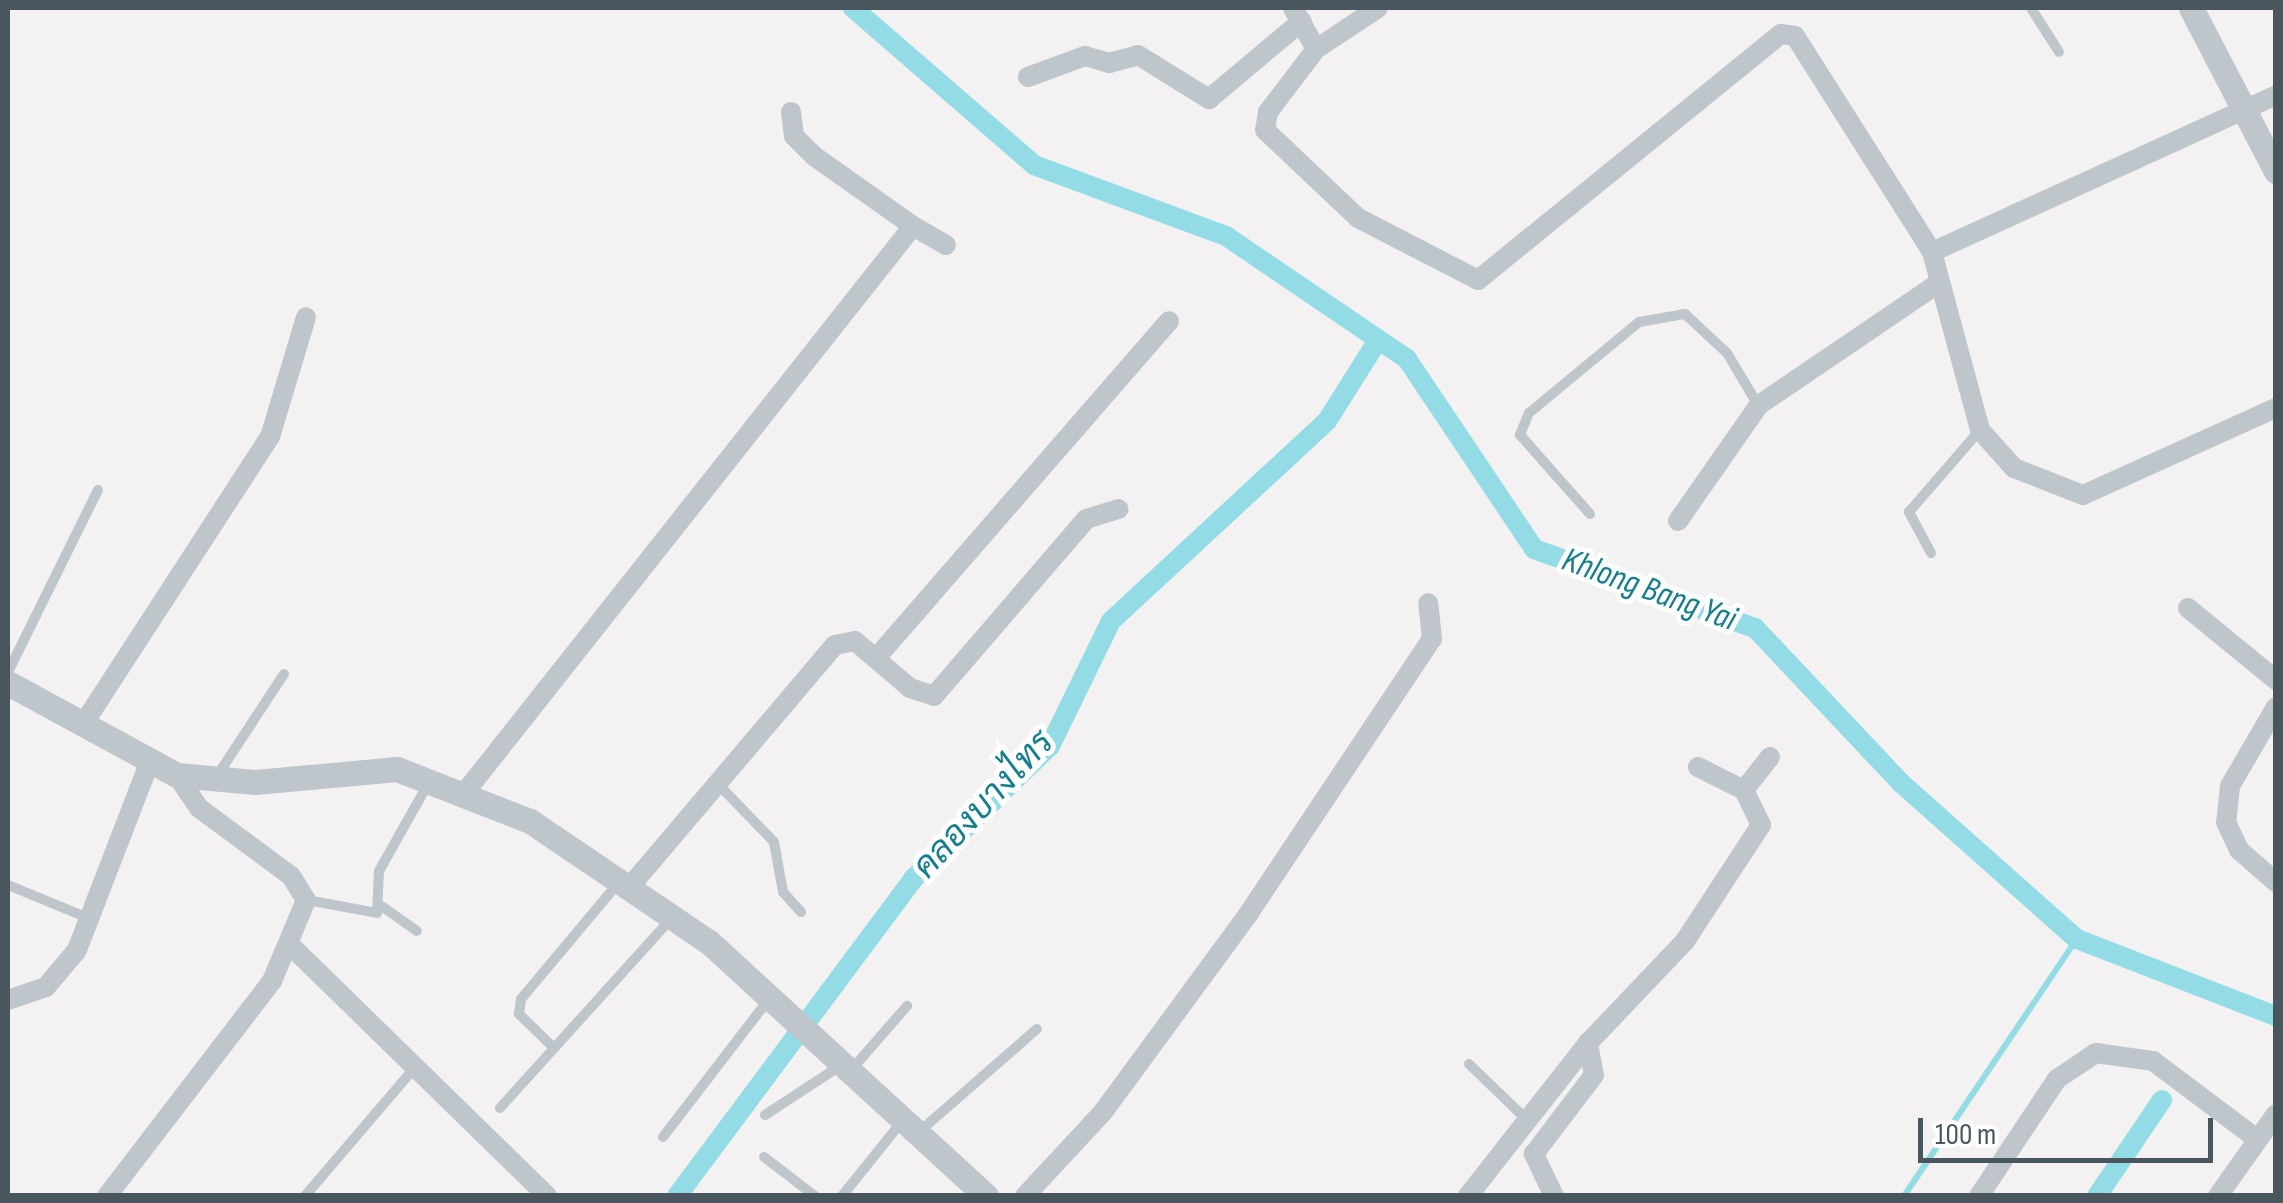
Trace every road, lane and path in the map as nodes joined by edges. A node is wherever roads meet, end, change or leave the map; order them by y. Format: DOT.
graph roads {
  1 [pos="1378,8"];
  2 [pos="2031,8"];
  3 [pos="2199,10"];
  4 [pos="1298,14"];
  5 [pos="1316,49"];
  6 [pos="2059,52"];
  7 [pos="1028,77"];
  8 [pos="2276,95"];
  9 [pos="791,112"];
  10 [pos="2246,112"];
  11 [pos="2276,171"];
  12 [pos="913,226"];
  13 [pos="946,245"];
  14 [pos="1932,252"];
  15 [pos="1937,284"];
  16 [pos="306,316"];
  17 [pos="1168,321"];
  18 [pos="1758,406"];
  19 [pos="2276,408"];
  20 [pos="1980,430"];
  21 [pos="98,490"];
  22 [pos="1119,510"];
  23 [pos="1590,514"];
  24 [pos="1678,521"];
  25 [pos="1931,553"];
  26 [pos="1428,603"];
  27 [pos="2188,608"];
  28 [pos="876,657"];
  29 [pos="8,672"];
  30 [pos="284,674"];
  31 [pos="2276,680"];
  32 [pos="8,684"];
  33 [pos="2276,708"];
  34 [pos="82,726"];
  35 [pos="1770,757"];
  36 [pos="150,763"];
  37 [pos="1698,767"];
  38 [pos="177,775"];
  39 [pos="432,777"];
  40 [pos="214,782"];
  41 [pos="716,783"];
  42 [pos="1744,790"];
  43 [pos="466,791"];
  44 [pos="629,880"];
  45 [pos="2276,882"];
  46 [pos="8,885"];
  47 [pos="306,900"];
  48 [pos="380,905"];
  49 [pos="801,912"];
  50 [pos="674,915"];
  51 [pos="89,919"];
  52 [pos="417,932"];
  53 [pos="289,944"];
  54 [pos="8,1000"];
  55 [pos="778,1003"];
  56 [pos="907,1006"];
  57 [pos="1037,1029"];
  58 [pos="1588,1043"];
  59 [pos="554,1048"];
  60 [pos="842,1059"];
  61 [pos="1469,1064"];
  62 [pos="417,1065"];
  63 [pos="500,1108"];
  64 [pos="2276,1114"];
  65 [pos="765,1116"];
  66 [pos="1526,1118"];
  67 [pos="912,1125"];
  68 [pos="663,1138"];
  69 [pos="2258,1139"];
  70 [pos="764,1157"];
  71 [pos="107,1196"];
  72 [pos="305,1196"];
  73 [pos="546,1196"];
  74 [pos="815,1196"];
  75 [pos="842,1196"];
  76 [pos="986,1196"];
  77 [pos="1025,1196"];
  78 [pos="1468,1196"];
  79 [pos="1554,1196"];
  80 [pos="1979,1196"];
  81 [pos="2218,1196"];
  1 -- 5 [label="street"];
  2 -- 6 [label="lane"];
  3 -- 10 [label="street"];
  4 -- 5 [label="street"];
  4 -- 7 [label="street"];
  5 -- 14 [label="street"];
  8 -- 10 [label="street"];
  9 -- 12 [label="street"];
  10 -- 11 [label="street"];
  10 -- 14 [label="street"];
  12 -- 13 [label="street"];
  12 -- 43 [label="street"];
  14 -- 15 [label="street"];
  15 -- 18 [label="street"];
  15 -- 20 [label="street"];
  16 -- 34 [label="street"];
  17 -- 28 [label="street"];
  18 -- 23 [label="lane"];
  18 -- 24 [label="street"];
  19 -- 20 [label="street"];
  20 -- 25 [label="lane"];
  21 -- 29 [label="lane"];
  22 -- 28 [label="street"];
  26 -- 77 [label="street"];
  27 -- 31 [label="street"];
  28 -- 41 [label="street"];
  30 -- 40 [label="lane"];
  32 -- 34 [label="street"];
  33 -- 45 [label="street"];
  34 -- 36 [label="street"];
  35 -- 42 [label="street"];
  36 -- 38 [label="street"];
  36 -- 51 [label="street"];
  37 -- 42 [label="street"];
  38 -- 40 [label="street"];
  38 -- 47 [label="street"];
  39 -- 40 [label="street"];
  39 -- 43 [label="street"];
  39 -- 48 [label="lane"];
  41 -- 44 [label="street"];
  41 -- 49 [label="lane"];
  42 -- 58 [label="street"];
  43 -- 44 [label="street"];
  44 -- 50 [label="street"];
  44 -- 59 [label="lane"];
  46 -- 51 [label="lane"];
  47 -- 48 [label="lane"];
  47 -- 53 [label="street"];
  48 -- 52 [label="lane"];
  50 -- 55 [label="street"];
  50 -- 59 [label="lane"];
  51 -- 54 [label="street"];
  53 -- 62 [label="street"];
  53 -- 71 [label="street"];
  55 -- 60 [label="street"];
  55 -- 68 [label="lane"];
  56 -- 60 [label="lane"];
  57 -- 67 [label="lane"];
  58 -- 66 [label="street"];
  58 -- 79 [label="street"];
  59 -- 63 [label="lane"];
  60 -- 65 [label="lane"];
  60 -- 67 [label="street"];
  61 -- 66 [label="lane"];
  62 -- 72 [label="lane"];
  62 -- 73 [label="street"];
  64 -- 69 [label="street"];
  66 -- 78 [label="street"];
  67 -- 75 [label="lane"];
  67 -- 76 [label="street"];
  69 -- 80 [label="street"];
  69 -- 81 [label="street"];
  70 -- 74 [label="lane"];
}
